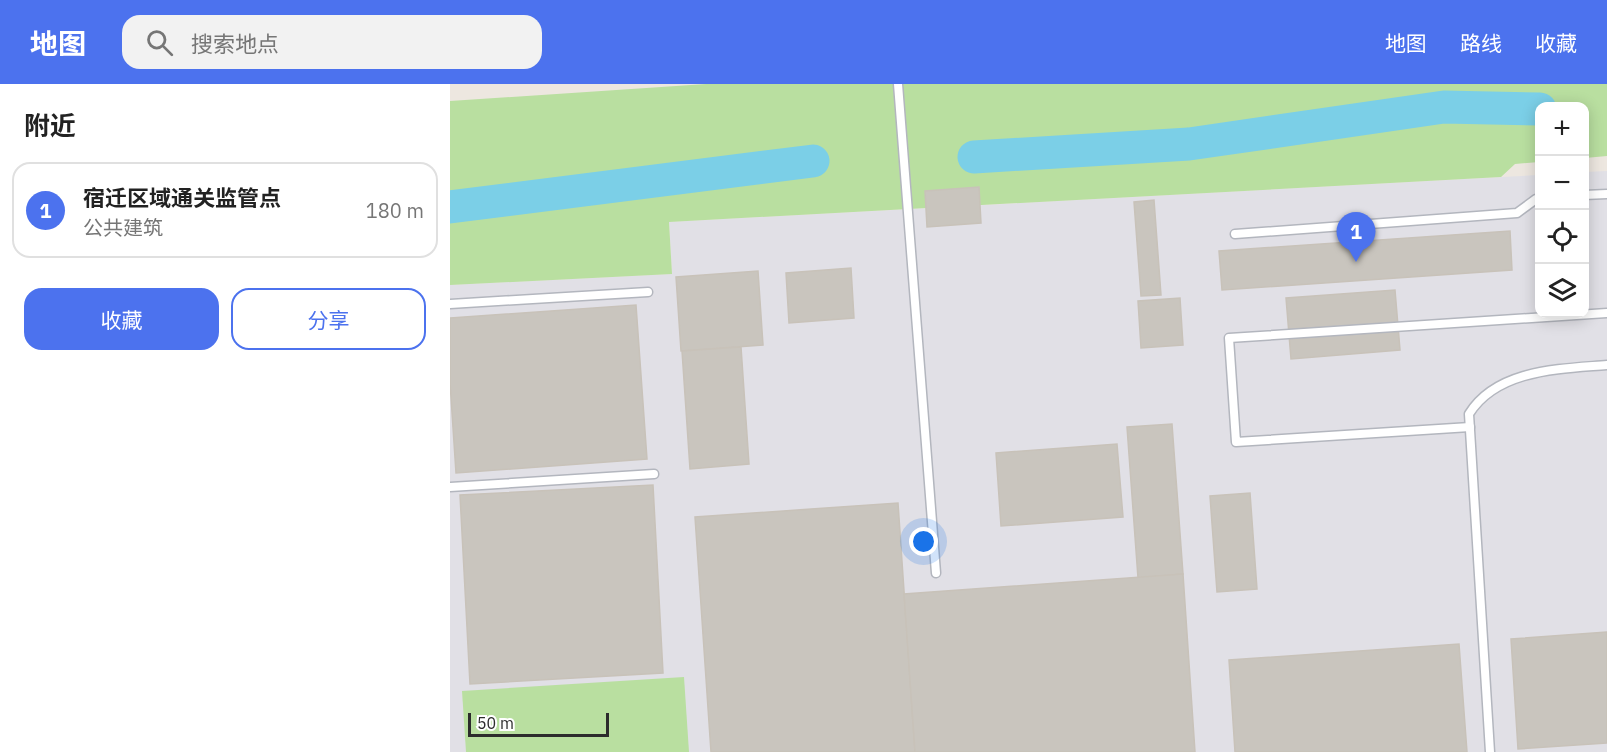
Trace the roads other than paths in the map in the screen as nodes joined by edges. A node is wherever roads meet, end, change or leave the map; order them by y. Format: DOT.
graph roads {
  1 [pos="898,84"];
  2 [pos="1607,194"];
  3 [pos="1589,195"];
  4 [pos="1535,200"];
  5 [pos="1235,234"];
  6 [pos="648,292"];
  7 [pos="450,304"];
  8 [pos="1607,313"];
  9 [pos="1607,365"];
  10 [pos="1470,427"];
  11 [pos="654,474"];
  12 [pos="450,487"];
  13 [pos="936,573"];
  14 [pos="1490,752"];
  1 -- 13 [label="lane"];
  2 -- 3 [label="lane"];
  4 -- 5 [label="lane"];
  6 -- 7 [label="lane"];
  8 -- 10 [label="lane"];
  9 -- 10 [label="lane"];
  10 -- 14 [label="lane"];
  11 -- 12 [label="lane"];
}
